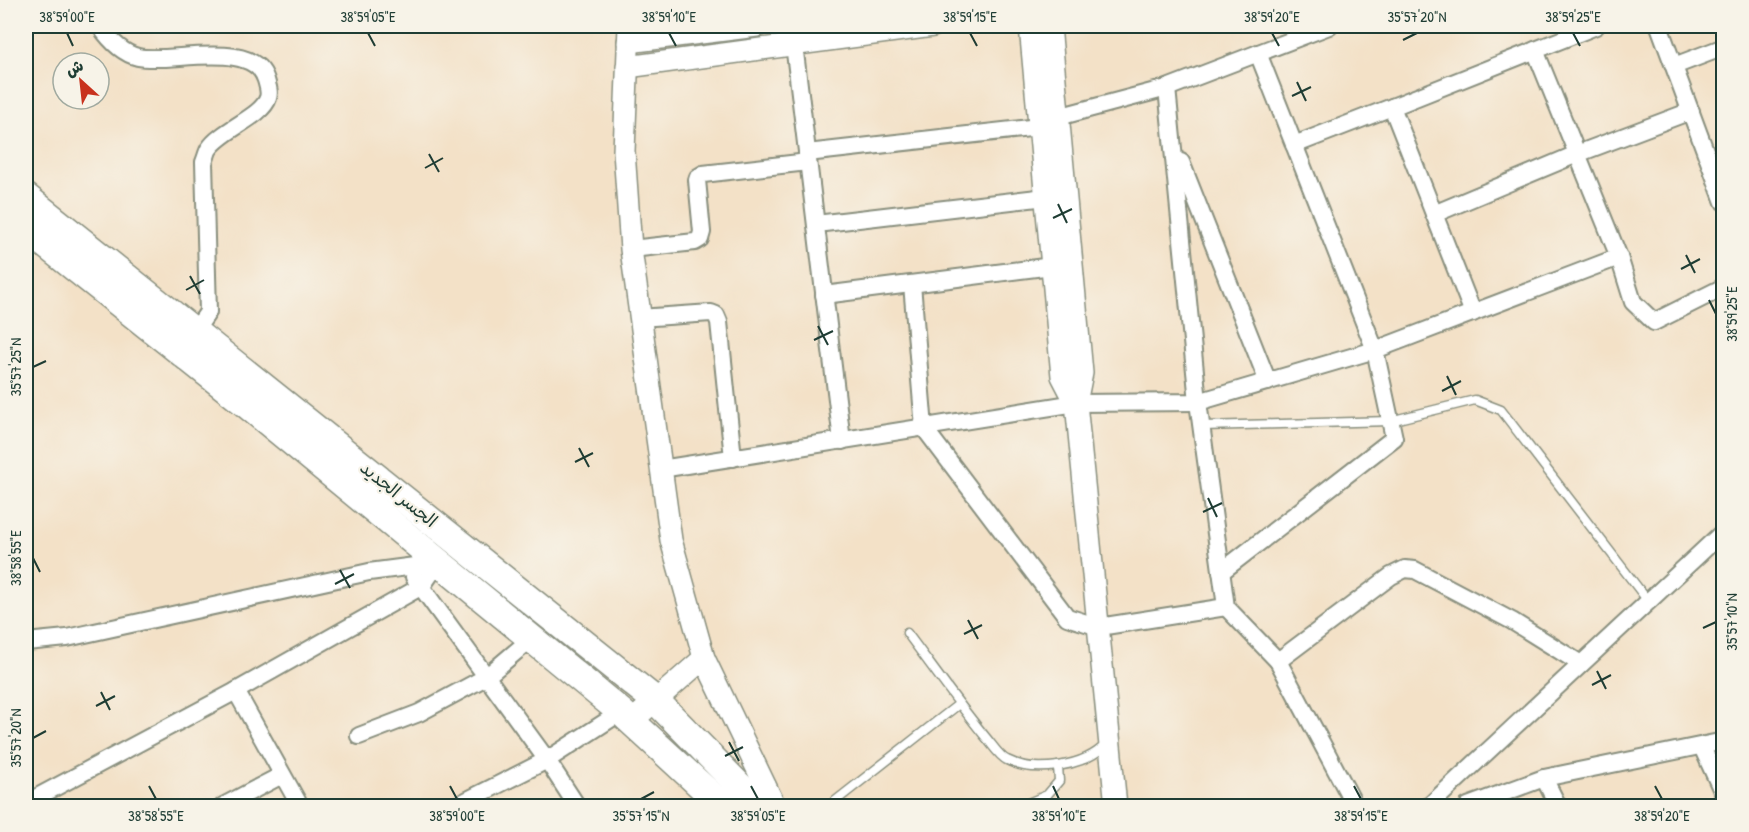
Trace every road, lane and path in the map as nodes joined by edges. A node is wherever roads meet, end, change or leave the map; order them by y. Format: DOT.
graph roads {
  1 [pos="100,26"];
  2 [pos="757,26"];
  3 [pos="933,26"];
  4 [pos="1030,26"];
  5 [pos="1050,26"];
  6 [pos="1329,26"];
  7 [pos="1596,26"];
  8 [pos="1659,26"];
  9 [pos="629,34"];
  10 [pos="794,44"];
  11 [pos="1724,47"];
  12 [pos="1535,50"];
  13 [pos="1258,53"];
  14 [pos="1674,66"];
  15 [pos="627,67"];
  16 [pos="1167,88"];
  17 [pos="1392,107"];
  18 [pos="1691,111"];
  19 [pos="1048,122"];
  20 [pos="1173,142"];
  21 [pos="1294,145"];
  22 [pos="1577,154"];
  23 [pos="808,157"];
  24 [pos="26,197"];
  25 [pos="1046,197"];
  26 [pos="1724,202"];
  27 [pos="1434,214"];
  28 [pos="816,224"];
  29 [pos="26,229"];
  30 [pos="631,249"];
  31 [pos="1619,257"];
  32 [pos="1052,266"];
  33 [pos="912,284"];
  34 [pos="1724,287"];
  35 [pos="824,295"];
  36 [pos="1473,313"];
  37 [pos="639,318"];
  38 [pos="195,332"];
  39 [pos="1375,350"];
  40 [pos="1268,382"];
  41 [pos="1198,402"];
  42 [pos="1076,403"];
  43 [pos="1390,421"];
  44 [pos="1202,426"];
  45 [pos="924,428"];
  46 [pos="842,441"];
  47 [pos="733,458"];
  48 [pos="662,469"];
  49 [pos="1724,531"];
  50 [pos="438,563"];
  51 [pos="406,567"];
  52 [pos="1221,572"];
  53 [pos="422,586"];
  54 [pos="1648,601"];
  55 [pos="1226,607"];
  56 [pos="1099,627"];
  57 [pos="908,633"];
  58 [pos="532,638"];
  59 [pos="26,642"];
  60 [pos="704,658"];
  61 [pos="1278,661"];
  62 [pos="1581,664"];
  63 [pos="486,677"];
  64 [pos="236,691"];
  65 [pos="656,701"];
  66 [pos="959,704"];
  67 [pos="626,716"];
  68 [pos="359,736"];
  69 [pos="1110,739"];
  70 [pos="1724,741"];
  71 [pos="1702,747"];
  72 [pos="547,760"];
  73 [pos="1058,766"];
  74 [pos="282,775"];
  75 [pos="1544,778"];
  76 [pos="1724,795"];
  77 [pos="26,803"];
  78 [pos="716,804"];
  79 [pos="223,807"];
  80 [pos="300,807"];
  81 [pos="456,807"];
  82 [pos="577,807"];
  83 [pos="759,807"];
  84 [pos="775,807"];
  85 [pos="829,807"];
  86 [pos="1021,807"];
  87 [pos="1116,807"];
  88 [pos="1355,807"];
  89 [pos="1429,807"];
  90 [pos="1468,807"];
  91 [pos="1558,807"];
  1 -- 38 [label="street"];
  2 -- 9 [label="street"];
  3 -- 10 [label="street"];
  4 -- 19 [label="street"];
  5 -- 19 [label="street"];
  6 -- 13 [label="street"];
  7 -- 12 [label="street"];
  8 -- 14 [label="street"];
  9 -- 15 [label="street"];
  10 -- 15 [label="street"];
  10 -- 23 [label="street"];
  11 -- 14 [label="street"];
  12 -- 17 [label="street"];
  12 -- 22 [label="street"];
  13 -- 16 [label="street"];
  13 -- 21 [label="street"];
  14 -- 18 [label="street"];
  15 -- 30 [label="street"];
  16 -- 19 [label="street"];
  16 -- 20 [label="street"];
  17 -- 21 [label="street"];
  17 -- 27 [label="street"];
  18 -- 22 [label="street"];
  18 -- 26 [label="street"];
  19 -- 23 [label="street"];
  19 -- 25 [label="street"];
  19 -- 42 [label="street"];
  20 -- 40 [label="street"];
  20 -- 41 [label="street"];
  21 -- 39 [label="street"];
  22 -- 27 [label="street"];
  22 -- 31 [label="street"];
  23 -- 28 [label="street"];
  23 -- 30 [label="street"];
  24 -- 38 [label="main road, الجسر الجديد"];
  25 -- 28 [label="street"];
  25 -- 32 [label="street"];
  27 -- 36 [label="street"];
  28 -- 35 [label="street"];
  29 -- 50 [label="main road, الجسر الجديد"];
  30 -- 37 [label="street"];
  31 -- 34 [label="street"];
  31 -- 36 [label="street"];
  32 -- 33 [label="street"];
  32 -- 42 [label="street"];
  33 -- 35 [label="street"];
  33 -- 45 [label="street"];
  35 -- 46 [label="street"];
  36 -- 39 [label="street"];
  37 -- 47 [label="street"];
  37 -- 48 [label="street"];
  38 -- 65 [label="main road, الجسر الجديد"];
  39 -- 40 [label="street"];
  39 -- 43 [label="street"];
  40 -- 41 [label="street"];
  41 -- 42 [label="street"];
  41 -- 44 [label="street"];
  42 -- 45 [label="street"];
  42 -- 56 [label="street"];
  43 -- 44 [label="lane"];
  43 -- 52 [label="street"];
  43 -- 54 [label="lane"];
  44 -- 52 [label="street"];
  45 -- 46 [label="street"];
  45 -- 56 [label="street"];
  46 -- 47 [label="street"];
  47 -- 48 [label="street"];
  48 -- 60 [label="street"];
  49 -- 54 [label="street"];
  50 -- 51 [label="street"];
  50 -- 53 [label="street"];
  50 -- 58 [label="main road, الجسر الجديد"];
  51 -- 53 [label="street"];
  51 -- 59 [label="street"];
  52 -- 55 [label="street"];
  53 -- 63 [label="street"];
  53 -- 64 [label="street"];
  54 -- 62 [label="street"];
  55 -- 56 [label="street"];
  55 -- 61 [label="street"];
  56 -- 69 [label="street"];
  57 -- 66 [label="lane"];
  58 -- 63 [label="street"];
  58 -- 67 [label="main road, الجسر الجديد"];
  60 -- 65 [label="street"];
  60 -- 84 [label="street"];
  61 -- 62 [label="street"];
  61 -- 88 [label="street"];
  62 -- 89 [label="street"];
  63 -- 68 [label="street"];
  63 -- 72 [label="street"];
  64 -- 74 [label="street"];
  64 -- 77 [label="street"];
  65 -- 67 [label="street"];
  65 -- 83 [label="main road, الجسر الجديد"];
  66 -- 73 [label="lane"];
  66 -- 85 [label="lane"];
  67 -- 72 [label="street"];
  67 -- 78 [label="main road, الجسر الجديد"];
  69 -- 73 [label="lane"];
  69 -- 87 [label="street"];
  70 -- 71 [label="street"];
  71 -- 75 [label="street"];
  71 -- 76 [label="street"];
  72 -- 81 [label="street"];
  72 -- 82 [label="street"];
  73 -- 86 [label="lane"];
  74 -- 79 [label="street"];
  74 -- 80 [label="street"];
  75 -- 90 [label="street"];
  75 -- 91 [label="street"];
}
